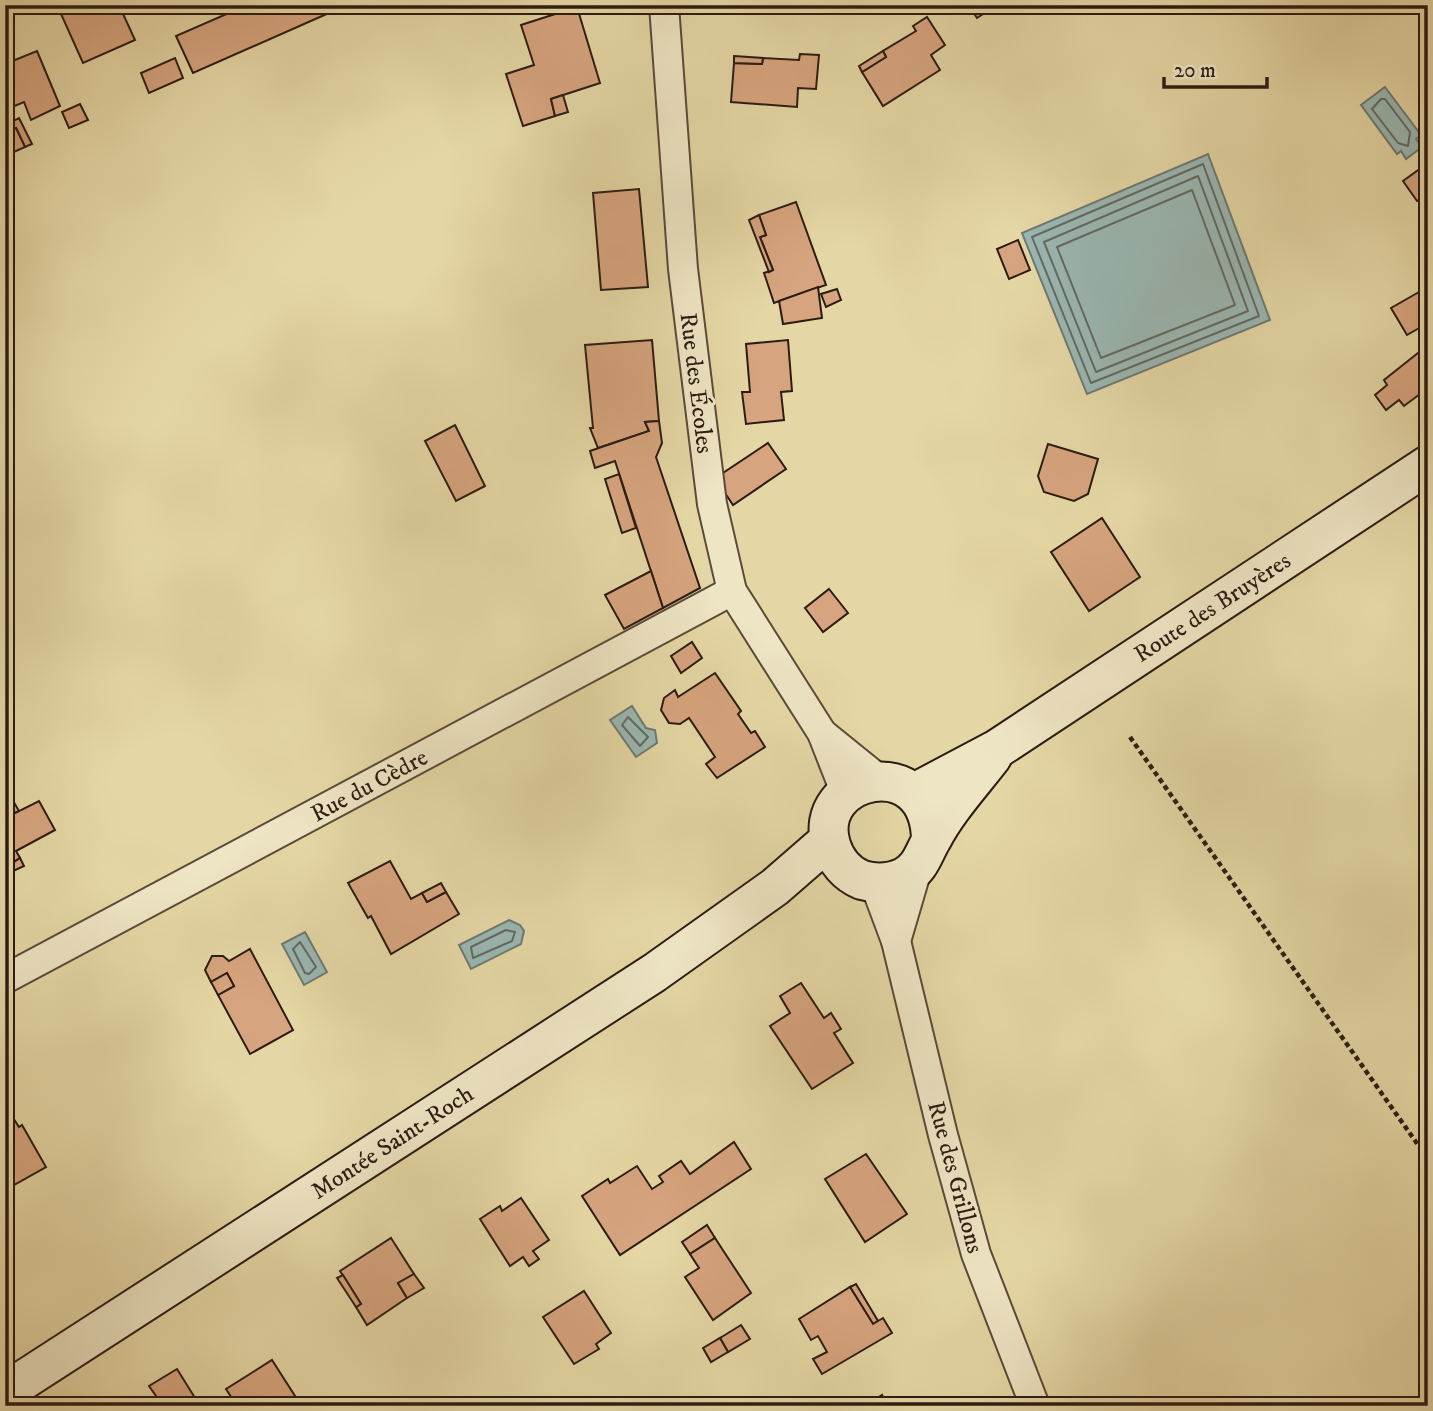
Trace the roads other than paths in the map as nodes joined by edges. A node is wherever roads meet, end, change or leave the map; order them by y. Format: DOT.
graph roads {
  1 [pos="664,5"];
  2 [pos="1428,465"];
  3 [pos="732,591"];
  4 [pos="822,733"];
  5 [pos="997,749"];
  6 [pos="897,787"];
  7 [pos="846,794"];
  8 [pos="925,853"];
  9 [pos="848,862"];
  10 [pos="896,941"];
  11 [pos="5,979"];
  12 [pos="5,1392"];
  13 [pos="1035,1406"];
  1 -- 3 [label="street, Rue des Écoles"];
  2 -- 5 [label="main road, Route des Bruyères"];
  3 -- 4 [label="street, Rue des Écoles"];
  3 -- 11 [label="street, Rue du Cèdre"];
  4 -- 6 [label="street, Rue des Écoles"];
  4 -- 7 [label="street, Rue des Écoles"];
  5 -- 6 [label="main road, Route des Bruyères"];
  5 -- 8 [label="main road"];
  6 -- 7 [label="main road"];
  6 -- 8 [label="main road"];
  7 -- 9 [label="main road"];
  8 -- 9 [label="main road"];
  8 -- 10 [label="street"];
  9 -- 10 [label="street, Rue des Grillons"];
  9 -- 12 [label="main road, Montée Saint-Roch"];
  10 -- 13 [label="street, Rue des Grillons"];
}
